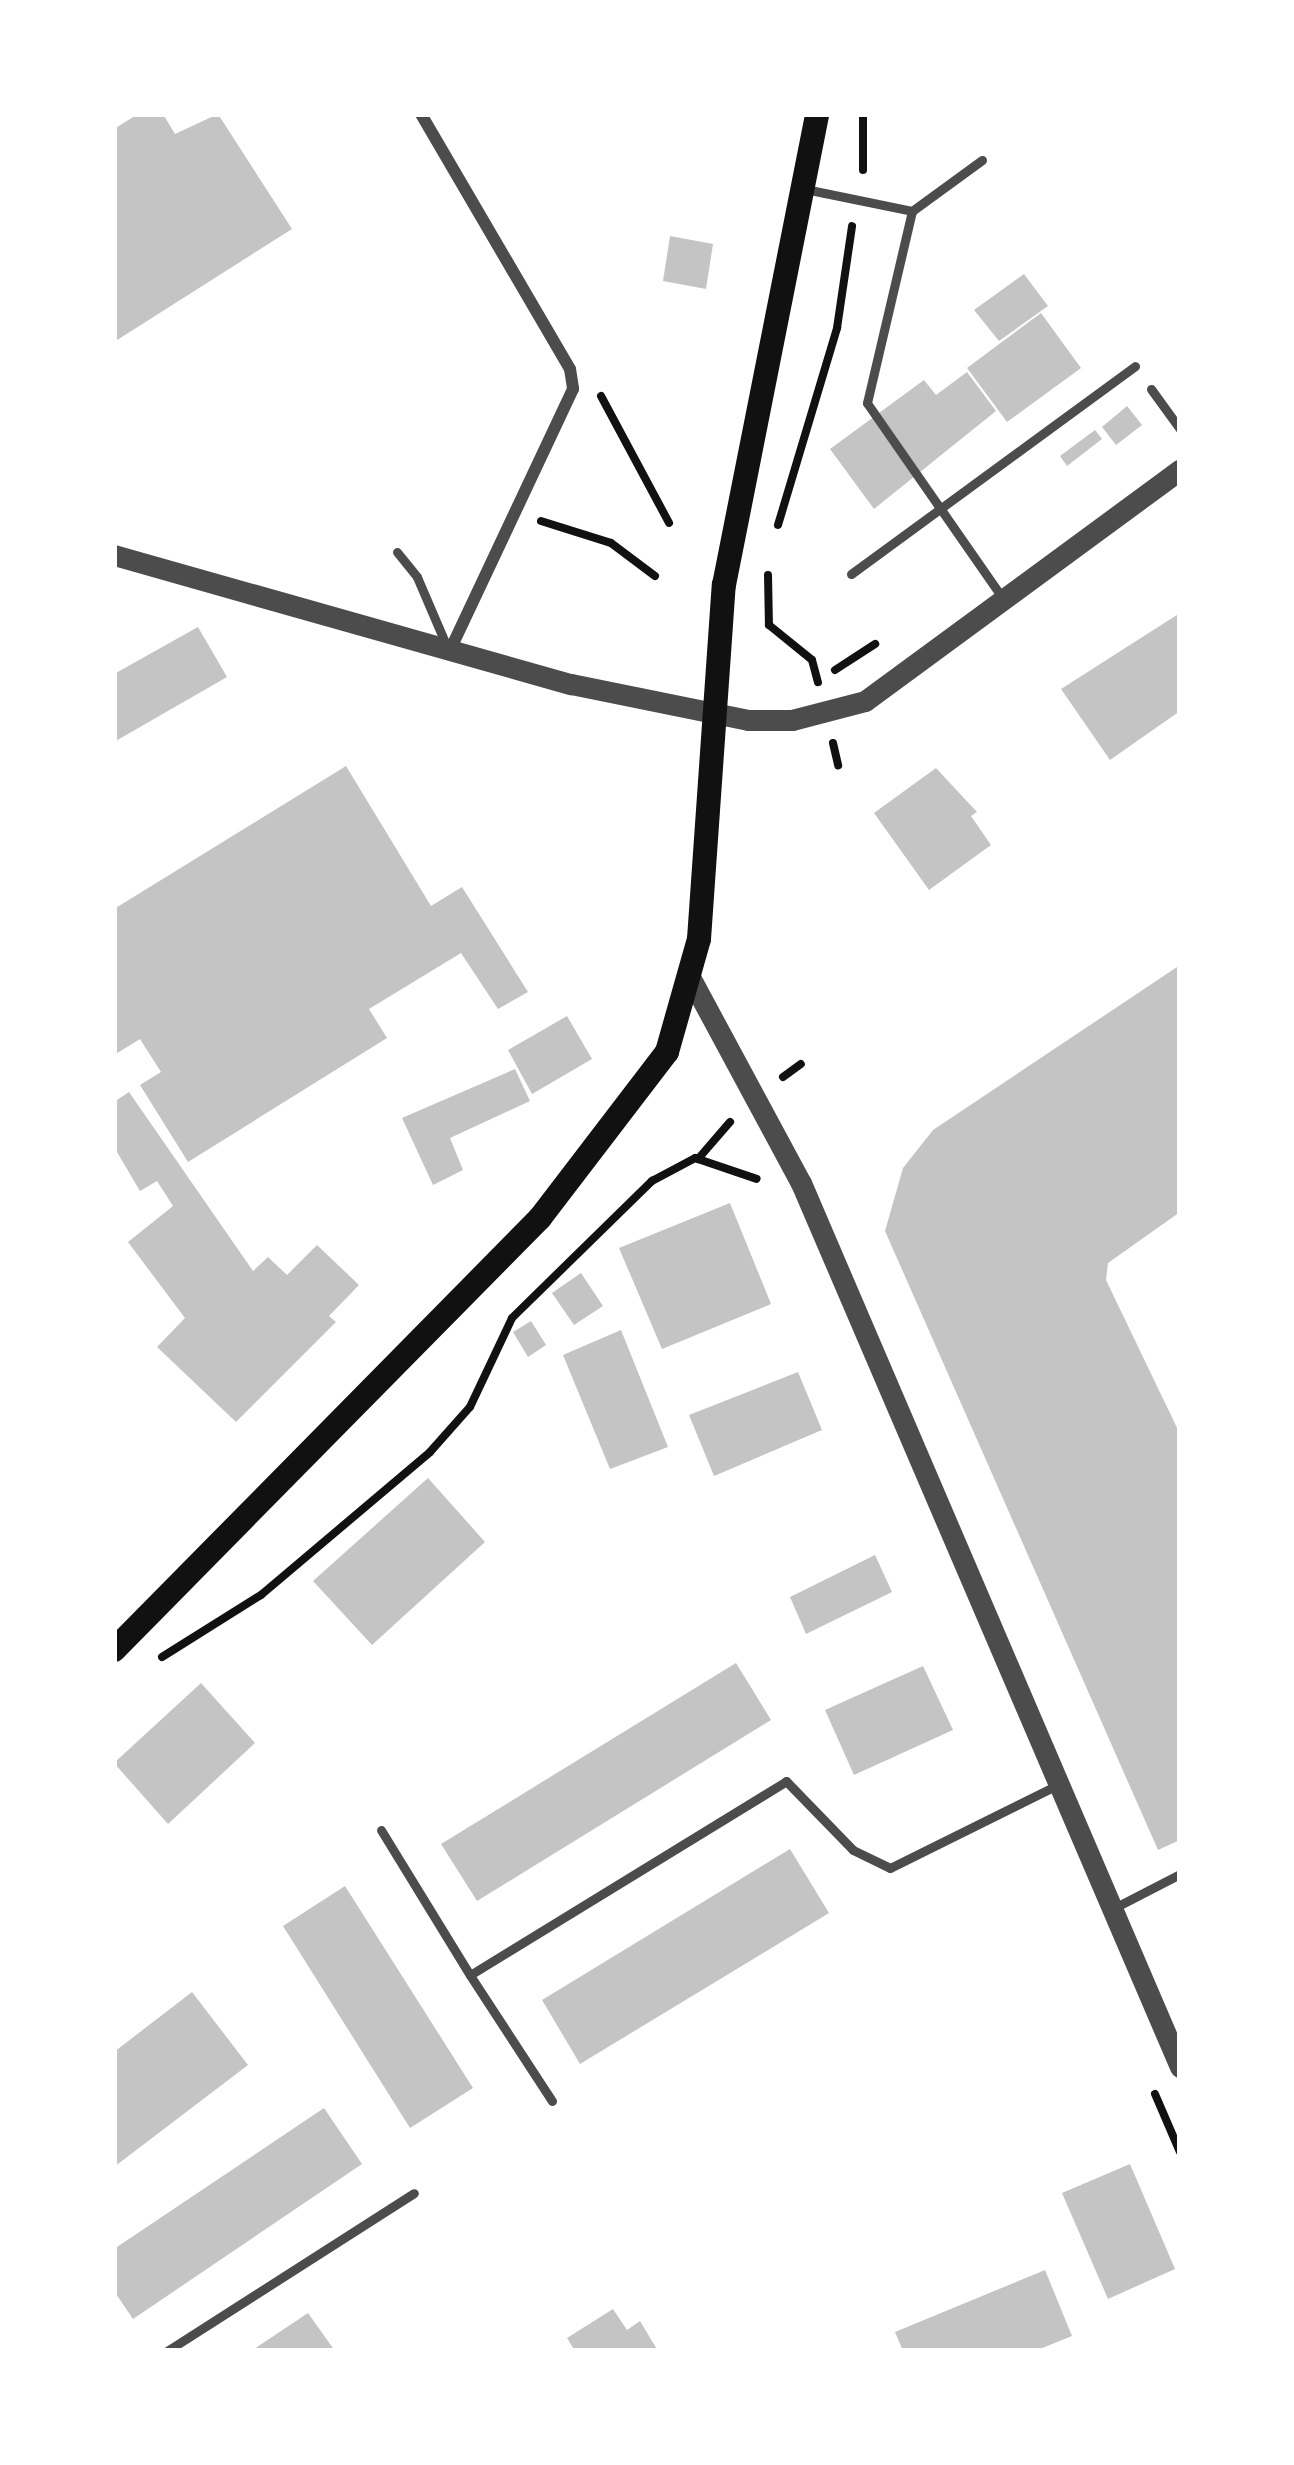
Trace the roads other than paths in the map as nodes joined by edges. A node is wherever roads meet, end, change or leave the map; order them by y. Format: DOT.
graph roads {
  1 [pos="421,114"];
  2 [pos="817,114"];
  3 [pos="982,160"];
  4 [pos="802,189"];
  5 [pos="912,212"];
  6 [pos="1135,367"];
  7 [pos="1151,389"];
  8 [pos="1180,429"];
  9 [pos="1180,470"];
  10 [pos="938,510"];
  11 [pos="397,552"];
  12 [pos="114,555"];
  13 [pos="851,574"];
  14 [pos="1003,598"];
  15 [pos="449,652"];
  16 [pos="710,711"];
  17 [pos="691,979"];
  18 [pos="114,1650"];
  19 [pos="1060,1783"];
  20 [pos="381,1830"];
  21 [pos="1180,1874"];
  22 [pos="1112,1909"];
  23 [pos="470,1975"];
  24 [pos="1180,2066"];
  25 [pos="552,2101"];
  26 [pos="414,2193"];
  27 [pos="166,2351"];
  1 -- 15 [label="street"];
  2 -- 4 [label="main road"];
  3 -- 5 [label="lane"];
  4 -- 5 [label="lane"];
  4 -- 16 [label="main road"];
  5 -- 10 [label="lane"];
  6 -- 10 [label="lane"];
  7 -- 8 [label="lane"];
  9 -- 14 [label="street"];
  10 -- 13 [label="lane"];
  10 -- 14 [label="lane"];
  11 -- 15 [label="lane"];
  12 -- 15 [label="street"];
  14 -- 16 [label="street"];
  15 -- 16 [label="street"];
  16 -- 17 [label="main road"];
  17 -- 18 [label="main road"];
  17 -- 19 [label="street"];
  19 -- 22 [label="street"];
  19 -- 23 [label="lane"];
  20 -- 23 [label="lane"];
  21 -- 22 [label="lane"];
  22 -- 24 [label="street"];
  23 -- 25 [label="lane"];
  26 -- 27 [label="lane"];
}
